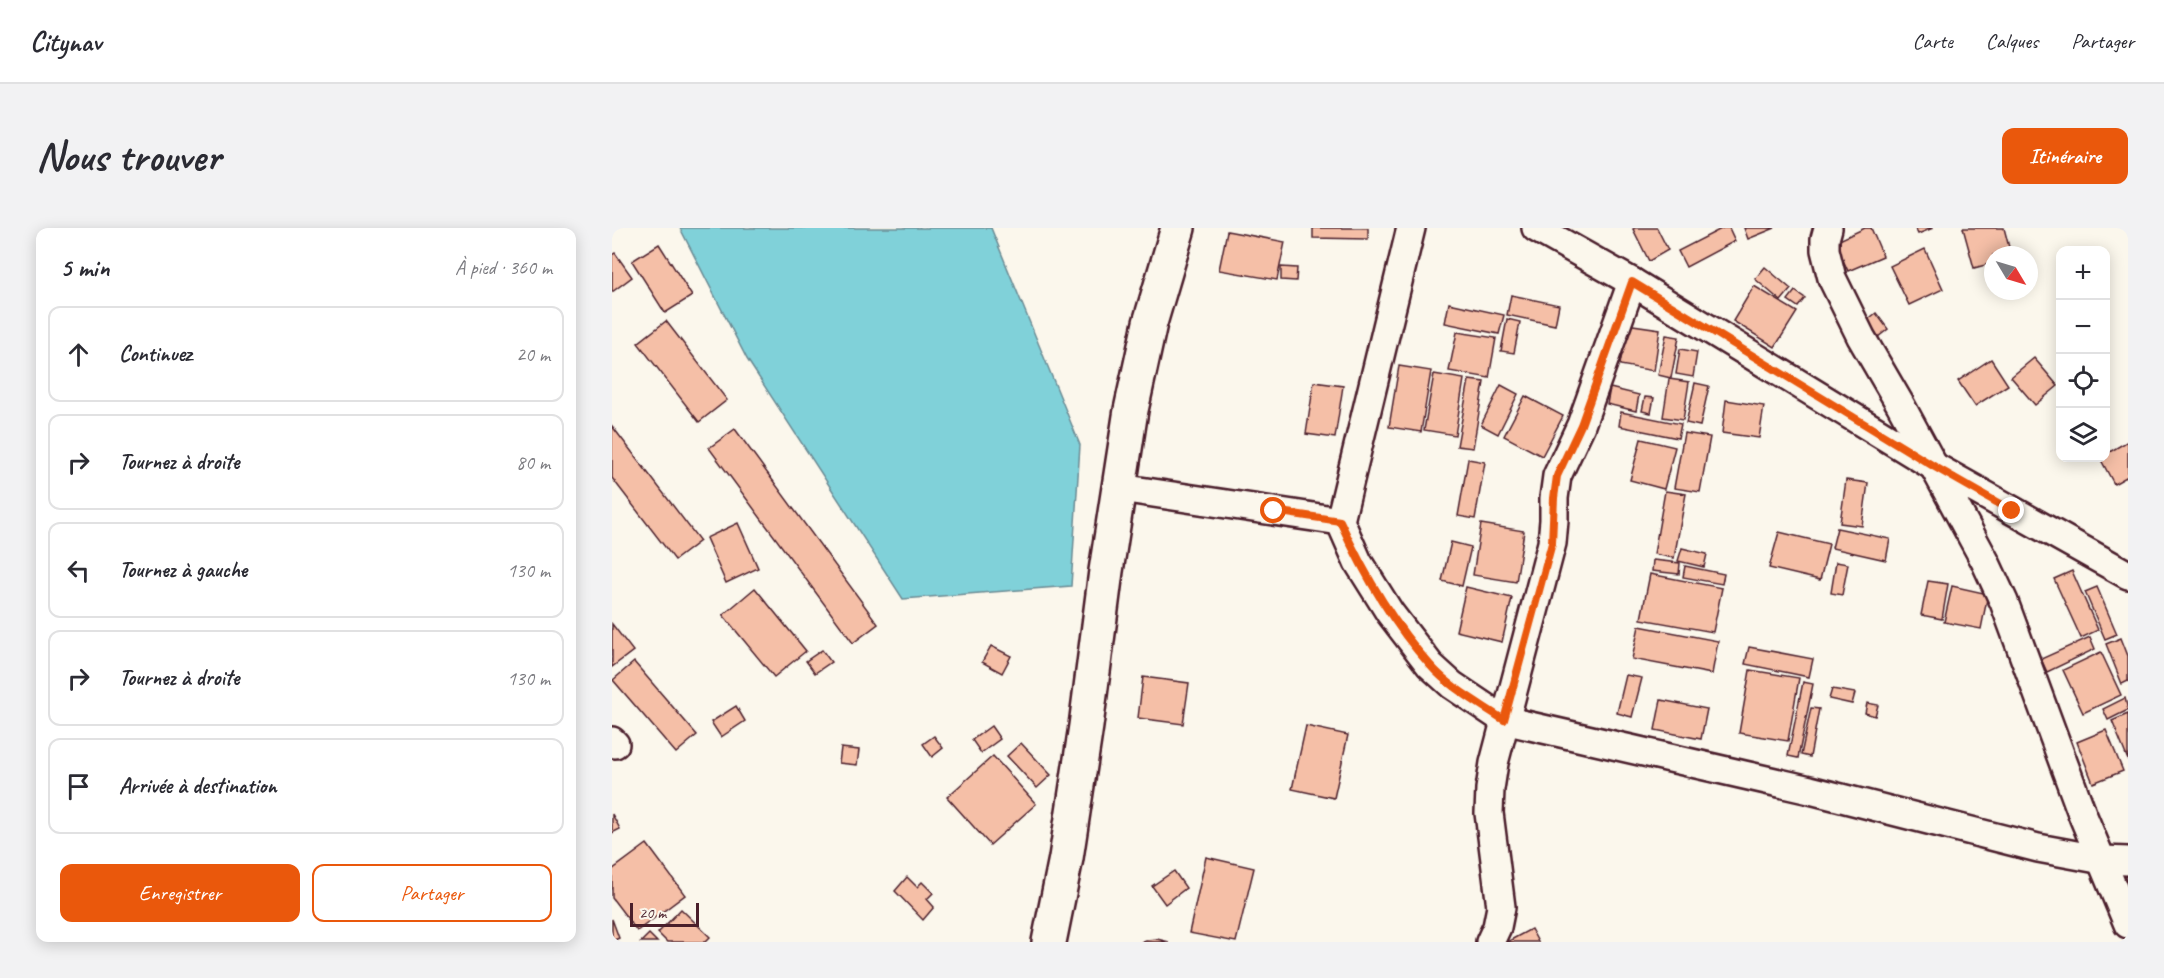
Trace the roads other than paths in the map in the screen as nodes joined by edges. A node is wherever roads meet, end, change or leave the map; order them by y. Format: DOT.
graph roads {
  1 [pos="1178,228"];
  2 [pos="1411,228"];
  3 [pos="1536,228"];
  4 [pos="1828,228"];
  5 [pos="1632,282"];
  6 [pos="1935,467"];
  7 [pos="1120,488"];
  8 [pos="1340,521"];
  9 [pos="2128,575"];
  10 [pos="1504,720"];
  11 [pos="2115,860"];
  12 [pos="2128,924"];
  13 [pos="1049,942"];
  14 [pos="1490,942"];
  1 -- 7 [label="main road"];
  2 -- 8 [label="street"];
  3 -- 5 [label="street"];
  4 -- 6 [label="street"];
  5 -- 6 [label="street"];
  5 -- 10 [label="street"];
  6 -- 9 [label="street"];
  6 -- 11 [label="street"];
  7 -- 8 [label="street"];
  7 -- 13 [label="main road"];
  8 -- 10 [label="street"];
  10 -- 11 [label="street"];
  10 -- 14 [label="street"];
  11 -- 12 [label="street"];
}
